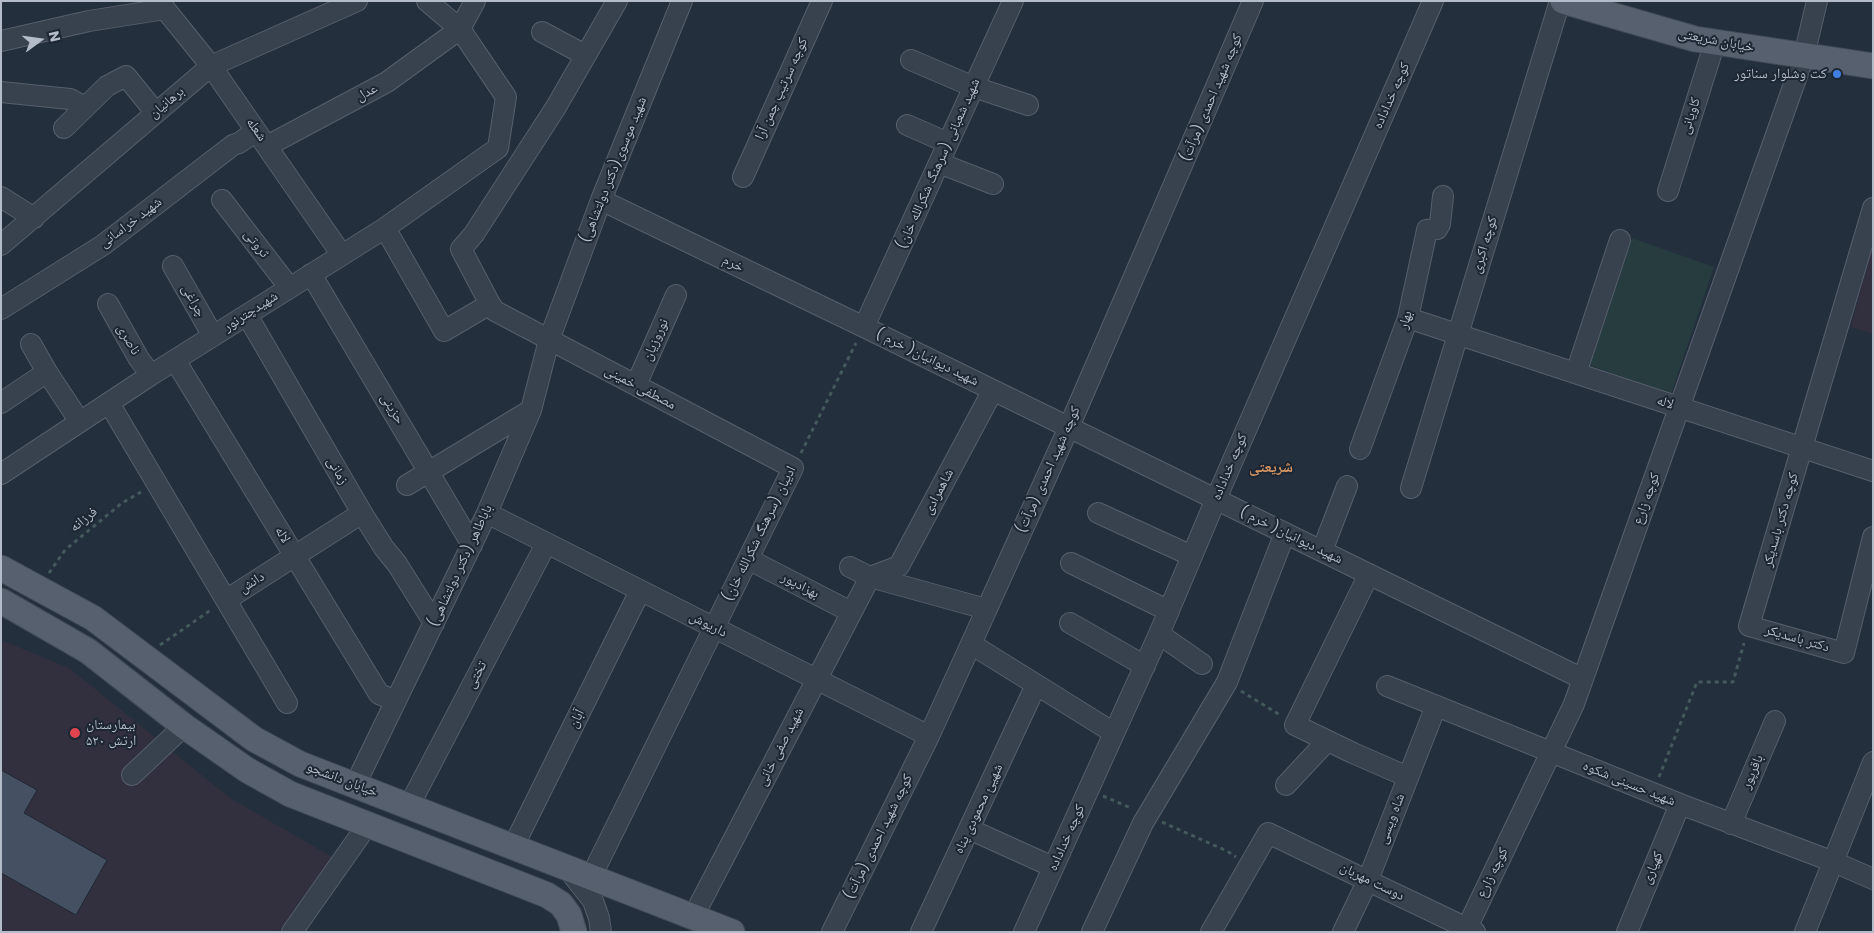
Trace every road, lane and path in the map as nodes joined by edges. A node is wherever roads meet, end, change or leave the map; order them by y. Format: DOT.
graph roads {
  1 [pos="357,1"];
  2 [pos="427,1"];
  3 [pos="475,1"];
  4 [pos="617,1"];
  5 [pos="682,1"];
  6 [pos="822,1"];
  7 [pos="1013,1"];
  8 [pos="1253,1"];
  9 [pos="1433,1"];
  10 [pos="1561,1"];
  11 [pos="1817,1"];
  12 [pos="1602,7"];
  13 [pos="460,29"];
  14 [pos="542,32"];
  15 [pos="1,41"];
  16 [pos="1715,42"];
  17 [pos="586,55"];
  18 [pos="1804,56"];
  19 [pos="911,60"];
  20 [pos="211,66"];
  21 [pos="1873,66"];
  22 [pos="974,87"];
  23 [pos="1,92"];
  24 [pos="1028,105"];
  25 [pos="85,107"];
  26 [pos="156,112"];
  27 [pos="907,125"];
  28 [pos="64,128"];
  29 [pos="262,138"];
  30 [pos="948,143"];
  31 [pos="939,163"];
  32 [pos="743,176"];
  33 [pos="994,184"];
  34 [pos="1668,191"];
  35 [pos="1443,196"];
  36 [pos="1,197"];
  37 [pos="222,200"];
  38 [pos="601,200"];
  39 [pos="1873,208"];
  40 [pos="34,218"];
  41 [pos="386,228"];
  42 [pos="1620,240"];
  43 [pos="1,245"];
  44 [pos="342,255"];
  45 [pos="174,266"];
  46 [pos="311,274"];
  47 [pos="289,287"];
  48 [pos="676,295"];
  49 [pos="108,304"];
  50 [pos="490,304"];
  51 [pos="1,309"];
  52 [pos="247,315"];
  53 [pos="1408,318"];
  54 [pos="864,327"];
  55 [pos="1458,335"];
  56 [pos="213,336"];
  57 [pos="549,340"];
  58 [pos="31,344"];
  59 [pos="175,360"];
  60 [pos="47,372"];
  61 [pos="1576,373"];
  62 [pos="151,375"];
  63 [pos="636,385"];
  64 [pos="993,390"];
  65 [pos="1,403"];
  66 [pos="109,403"];
  67 [pos="1679,407"];
  68 [pos="532,410"];
  69 [pos="80,422"];
  70 [pos="1069,427"];
  71 [pos="1360,448"];
  72 [pos="1802,448"];
  73 [pos="793,468"];
  74 [pos="1873,471"];
  75 [pos="429,472"];
  76 [pos="1,473"];
  77 [pos="156,483"];
  78 [pos="408,485"];
  79 [pos="1347,486"];
  80 [pos="1411,488"];
  81 [pos="1216,499"];
  82 [pos="362,513"];
  83 [pos="1098,513"];
  84 [pos="486,514"];
  85 [pos="1285,533"];
  86 [pos="1873,537"];
  87 [pos="546,544"];
  88 [pos="472,545"];
  89 [pos="1322,551"];
  90 [pos="294,555"];
  91 [pos="1192,556"];
  92 [pos="748,559"];
  93 [pos="1071,563"];
  94 [pos="850,567"];
  95 [pos="1,568"];
  96 [pos="1369,574"];
  97 [pos="870,577"];
  98 [pos="38,588"];
  99 [pos="640,591"];
  100 [pos="226,600"];
  101 [pos="1,602"];
  102 [pos="986,609"];
  103 [pos="1169,611"];
  104 [pos="851,612"];
  105 [pos="434,623"];
  106 [pos="1070,623"];
  107 [pos="1749,626"];
  108 [pos="714,628"];
  109 [pos="1160,634"];
  110 [pos="970,644"];
  111 [pos="144,656"];
  112 [pos="1202,664"];
  113 [pos="1145,666"];
  114 [pos="1583,679"];
  115 [pos="816,680"];
  116 [pos="1227,682"];
  117 [pos="1036,685"];
  118 [pos="1387,686"];
  119 [pos="396,701"];
  120 [pos="287,703"];
  121 [pos="1436,706"];
  122 [pos="1775,721"];
  123 [pos="1295,725"];
  124 [pos="184,726"];
  125 [pos="1114,733"];
  126 [pos="929,736"];
  127 [pos="1327,741"];
  128 [pos="1552,752"];
  129 [pos="1873,762"];
  130 [pos="132,775"];
  131 [pos="1408,777"];
  132 [pos="355,785"];
  133 [pos="1286,785"];
  134 [pos="1089,789"];
  135 [pos="1652,793"];
  136 [pos="1680,804"];
  137 [pos="409,806"];
  138 [pos="1148,816"];
  139 [pos="368,824"];
  140 [pos="1731,824"];
  141 [pos="969,829"];
  142 [pos="513,847"];
  143 [pos="1834,862"];
  144 [pos="1250,866"];
  145 [pos="1053,867"];
  146 [pos="579,873"];
  147 [pos="1873,879"];
  148 [pos="1368,880"];
  149 [pos="710,927"];
  150 [pos="1469,930"];
  151 [pos="292,932"];
  152 [pos="574,932"];
  153 [pos="600,932"];
  154 [pos="832,932"];
  155 [pos="921,932"];
  156 [pos="1024,932"];
  157 [pos="1092,932"];
  158 [pos="1211,932"];
  159 [pos="1343,932"];
  160 [pos="1627,932"];
  161 [pos="1805,932"];
  1 -- 20 [label="street, برهانیان"];
  2 -- 13 [label="street"];
  3 -- 13 [label="street"];
  4 -- 17 [label="street"];
  5 -- 38 [label="street, شهید موسوی(دکتر دولتشاهی)"];
  6 -- 32 [label="street, کوچه سرتیپ چمن آرا"];
  7 -- 22 [label="street, شهید شعبانی (سرهنگ شکرالله خان)"];
  8 -- 70 [label="street, کوچه شهید احمدی (مرآت)"];
  9 -- 81 [label="street, کوچه خداداده"];
  10 -- 12 [label="main road, خیابان شریعتی"];
  10 -- 55 [label="street, کوچه اکبری"];
  11 -- 18 [label="street, کوچه زارع"];
  12 -- 16 [label="main road, خیابان شریعتی"];
  13 -- 29 [label="street, عدل"];
  13 -- 41 [label="street, شهیدچترنور"];
  14 -- 17 [label="street"];
  15 -- 20 [label="street, شعله"];
  16 -- 18 [label="main road, خیابان شریعتی"];
  16 -- 34 [label="street, کاویانی"];
  17 -- 50 [label="street"];
  18 -- 21 [label="main road, خیابان شریعتی"];
  18 -- 67 [label="street, کوچه زارع"];
  19 -- 22 [label="street"];
  20 -- 26 [label="street, برهانیان"];
  20 -- 29 [label="street, شعله"];
  22 -- 24 [label="street"];
  22 -- 30 [label="street, شهید شعبانی (سرهنگ شکرالله خان)"];
  23 -- 25 [label="street"];
  25 -- 26 [label="street"];
  25 -- 28 [label="street"];
  26 -- 40 [label="street, برهانیان"];
  27 -- 30 [label="street"];
  29 -- 44 [label="street, شعله"];
  29 -- 51 [label="street, شهید خراسانی"];
  30 -- 31 [label="street, شهید شعبانی (سرهنگ شکرالله خان)"];
  31 -- 33 [label="street"];
  31 -- 54 [label="street, شهید شعبانی (سرهنگ شکرالله خان)"];
  35 -- 53 [label="street, بهار"];
  36 -- 40 [label="street"];
  37 -- 47 [label="street, ثروتی"];
  38 -- 54 [label="street, خرم"];
  38 -- 57 [label="street, شهید موسوی(دکتر دولتشاهی)"];
  39 -- 72 [label="street, کوچه دکتر باسدیکر"];
  40 -- 43 [label="street, برهانیان"];
  41 -- 44 [label="street, شهیدچترنور"];
  41 -- 50 [label="street"];
  42 -- 61 [label="street"];
  44 -- 46 [label="street, شهیدچترنور"];
  45 -- 56 [label="street, چراغی"];
  46 -- 47 [label="street, شهیدچترنور"];
  46 -- 75 [label="street, حزینی"];
  47 -- 52 [label="street, شهیدچترنور"];
  48 -- 63 [label="street, نوروزیان"];
  49 -- 62 [label="street, ناصری"];
  50 -- 57 [label="street, مصطفی خمینی"];
  52 -- 56 [label="street, شهیدچترنور"];
  52 -- 82 [label="street, زمانی"];
  53 -- 55 [label="street, لاله"];
  53 -- 71 [label="street, بهار"];
  54 -- 64 [label="street, شهید دیوانیان( خرم )"];
  54 -- 73 [label="path, ادیبان (سرهنگ شکرالله خان)"];
  55 -- 61 [label="street, لاله"];
  55 -- 80 [label="street, کوچه اکبری"];
  56 -- 59 [label="street, شهیدچترنور"];
  57 -- 63 [label="street, مصطفی خمینی"];
  57 -- 68 [label="street, باباطاهر (دکتر دولتشاهی)"];
  58 -- 60 [label="street"];
  59 -- 62 [label="street, شهیدچترنور"];
  59 -- 90 [label="street, لاله"];
  60 -- 65 [label="street"];
  60 -- 69 [label="street"];
  61 -- 67 [label="street, لاله"];
  62 -- 66 [label="street, شهیدچترنور"];
  63 -- 73 [label="street, مصطفی خمینی"];
  64 -- 70 [label="street, شهید دیوانیان( خرم )"];
  64 -- 97 [label="street, شاهمرادی"];
  66 -- 69 [label="street, شهیدچترنور"];
  66 -- 77 [label="street"];
  67 -- 72 [label="street, لاله"];
  67 -- 114 [label="street, کوچه زارع"];
  68 -- 75 [label="street"];
  68 -- 84 [label="street, باباطاهر (دکتر دولتشاهی)"];
  69 -- 76 [label="street, شهیدچترنور"];
  70 -- 81 [label="street, شهید دیوانیان( خرم )"];
  70 -- 102 [label="street, کوچه شهید احمدی (مرآت)"];
  72 -- 74 [label="street, لاله"];
  72 -- 107 [label="street, کوچه دکتر باسدیکر"];
  73 -- 92 [label="street, ادیبان (سرهنگ شکرالله خان)"];
  75 -- 78 [label="street"];
  75 -- 88 [label="street, حزینی"];
  77 -- 98 [label="path, فرزانه"];
  77 -- 100 [label="street"];
  79 -- 89 [label="street"];
  81 -- 85 [label="street, شهید دیوانیان( خرم )"];
  81 -- 91 [label="street, کوچه خداداده"];
  82 -- 90 [label="street, دانش"];
  82 -- 105 [label="street, زمانی"];
  83 -- 91 [label="street"];
  84 -- 87 [label="street, داریوش"];
  84 -- 88 [label="street, باباطاهر (دکتر دولتشاهی)"];
  85 -- 89 [label="street, شهید دیوانیان( خرم )"];
  85 -- 116 [label="street"];
  86 -- 107 [label="street, دکتر باسدیکر"];
  87 -- 99 [label="street, داریوش"];
  87 -- 137 [label="street, تختی"];
  88 -- 105 [label="street, باباطاهر (دکتر دولتشاهی)"];
  89 -- 96 [label="street, شهید دیوانیان( خرم )"];
  90 -- 100 [label="street, دانش"];
  90 -- 119 [label="street, لاله"];
  91 -- 103 [label="street, کوچه خداداده"];
  92 -- 104 [label="street, بهزادپور"];
  92 -- 108 [label="street, ادیبان (سرهنگ شکرالله خان)"];
  93 -- 103 [label="street"];
  94 -- 97 [label="street"];
  95 -- 98 [label="main road, خیابان دانشجو"];
  96 -- 114 [label="street, شهید دیوانیان( خرم )"];
  96 -- 123 [label="street"];
  97 -- 102 [label="street"];
  97 -- 104 [label="street, شهید صفی خانی"];
  98 -- 111 [label="main road, خیابان دانشجو"];
  99 -- 108 [label="street, داریوش"];
  99 -- 142 [label="street, آبان"];
  100 -- 111 [label="path, دانش"];
  100 -- 120 [label="street"];
  101 -- 124 [label="main road"];
  102 -- 110 [label="street, کوچه شهید احمدی (مرآت)"];
  103 -- 109 [label="street, کوچه خداداده"];
  104 -- 115 [label="street, شهید صفی خانی"];
  105 -- 119 [label="street, باباطاهر (دکتر دولتشاهی)"];
  106 -- 113 [label="street"];
  107 -- 135 [label="path"];
  108 -- 115 [label="street, داریوش"];
  108 -- 146 [label="street, ادیبان (سرهنگ شکرالله خان)"];
  109 -- 112 [label="street"];
  109 -- 113 [label="street, کوچه خداداده"];
  110 -- 117 [label="street"];
  110 -- 126 [label="street, کوچه شهید احمدی (مرآت)"];
  111 -- 132 [label="main road, خیابان دانشجو"];
  113 -- 125 [label="street, کوچه خداداده"];
  114 -- 128 [label="street, کوچه زارع"];
  115 -- 126 [label="street, داریوش"];
  115 -- 149 [label="street, شهید صفی خانی"];
  116 -- 123 [label="path"];
  116 -- 138 [label="street"];
  117 -- 125 [label="street"];
  117 -- 141 [label="street, شهیئ محمودی پناه"];
  118 -- 121 [label="street, شهید حسینی شکوه"];
  119 -- 132 [label="street, باباطاهر (دکتر دولتشاهی)"];
  121 -- 128 [label="street, شهید حسینی شکوه"];
  121 -- 131 [label="street, شاه ویسی"];
  122 -- 140 [label="street, باقرپور"];
  123 -- 127 [label="street"];
  124 -- 130 [label="street"];
  124 -- 139 [label="main road"];
  125 -- 134 [label="street, کوچه خداداده"];
  126 -- 154 [label="street, کوچه شهید احمدی (مرآت)"];
  127 -- 131 [label="street"];
  127 -- 133 [label="street"];
  128 -- 135 [label="street, شهید حسینی شکوه"];
  128 -- 150 [label="street, کوچه زارع"];
  129 -- 143 [label="street"];
  131 -- 148 [label="street, شاه ویسی"];
  132 -- 137 [label="main road, خیابان دانشجو"];
  134 -- 138 [label="path"];
  134 -- 145 [label="street, کوچه خداداده"];
  135 -- 136 [label="street, شهید حسینی شکوه"];
  136 -- 140 [label="street, شهید حسینی شکوه"];
  136 -- 160 [label="street, کهیاری"];
  137 -- 142 [label="main road, خیابان دانشجو"];
  138 -- 144 [label="path"];
  138 -- 157 [label="street"];
  139 -- 151 [label="street"];
  139 -- 152 [label="main road"];
  140 -- 143 [label="street, شهید حسینی شکوه"];
  141 -- 145 [label="street"];
  141 -- 155 [label="street, شهیئ محمودی پناه"];
  142 -- 146 [label="main road, خیابان دانشجو"];
  143 -- 147 [label="street, شهید حسینی شکوه"];
  143 -- 161 [label="street"];
  144 -- 148 [label="street, دوست مهربان"];
  144 -- 158 [label="street"];
  145 -- 156 [label="street, کوچه خداداده"];
  146 -- 149 [label="main road, خیابان دانشجو"];
  146 -- 153 [label="street"];
  148 -- 150 [label="street, دوست مهربان"];
  148 -- 159 [label="street, شاه ویسی"];
}
